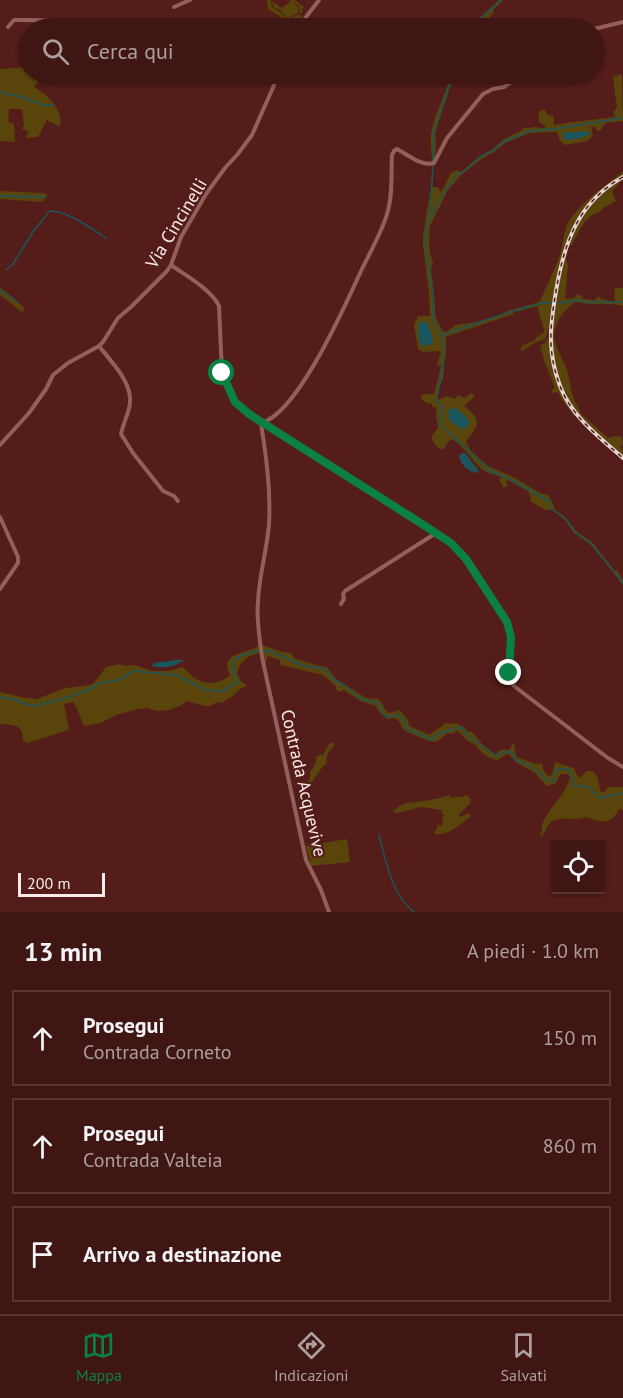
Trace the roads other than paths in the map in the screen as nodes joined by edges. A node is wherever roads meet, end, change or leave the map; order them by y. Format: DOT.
graph roads {
  1 [pos="190,0"];
  2 [pos="319,0"];
  3 [pos="174,7"];
  4 [pos="305,18"];
  5 [pos="18,20"];
  6 [pos="623,22"];
  7 [pos="605,26"];
  8 [pos="8,27"];
  9 [pos="275,84"];
  10 [pos="508,84"];
  11 [pos="171,265"];
  12 [pos="99,346"];
  13 [pos="261,423"];
  14 [pos="0,445"];
  15 [pos="178,501"];
  16 [pos="0,517"];
  17 [pos="436,533"];
  18 [pos="0,589"];
  19 [pos="341,604"];
  20 [pos="623,767"];
  21 [pos="329,912"];
  1 -- 3 [label="street"];
  2 -- 4 [label="street"];
  5 -- 8 [label="street"];
  6 -- 7 [label="street"];
  9 -- 11 [label="street, Via Cincinelli"];
  10 -- 13 [label="street"];
  11 -- 12 [label="street, Via Cincinelli"];
  11 -- 13 [label="street"];
  12 -- 14 [label="street, Via Cincinelli"];
  12 -- 15 [label="street"];
  13 -- 17 [label="street"];
  13 -- 21 [label="street, Contrada Acquevive"];
  16 -- 18 [label="street"];
  17 -- 19 [label="street"];
  17 -- 20 [label="street"];
}
